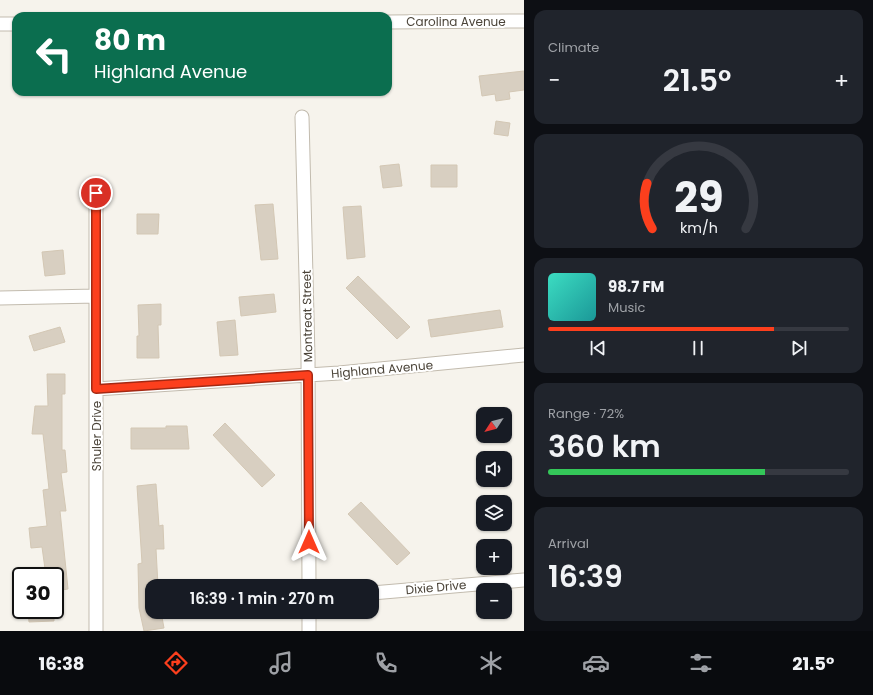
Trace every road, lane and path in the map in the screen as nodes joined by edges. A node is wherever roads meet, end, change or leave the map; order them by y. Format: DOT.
graph roads {
  1 [pos="524,21"];
  2 [pos="392,22"];
  3 [pos="0,24"];
  4 [pos="12,24"];
  5 [pos="302,117"];
  6 [pos="96,193"];
  7 [pos="96,296"];
  8 [pos="0,298"];
  9 [pos="524,355"];
  10 [pos="308,375"];
  11 [pos="96,389"];
  12 [pos="309,579"];
  13 [pos="524,580"];
  14 [pos="379,592"];
  15 [pos="309,619"];
  16 [pos="96,631"];
  17 [pos="309,631"];
  1 -- 2 [label="street, Carolina Avenue"];
  3 -- 4 [label="street"];
  5 -- 10 [label="street, Montreat Street"];
  6 -- 7 [label="street, Shuler Drive"];
  7 -- 8 [label="street"];
  7 -- 11 [label="street, Shuler Drive"];
  9 -- 10 [label="street, Highland Avenue"];
  10 -- 11 [label="street, Highland Avenue"];
  10 -- 12 [label="street, Montreat Street"];
  11 -- 16 [label="street, Shuler Drive"];
  13 -- 14 [label="street, Dixie Drive"];
  15 -- 17 [label="street"];
}
